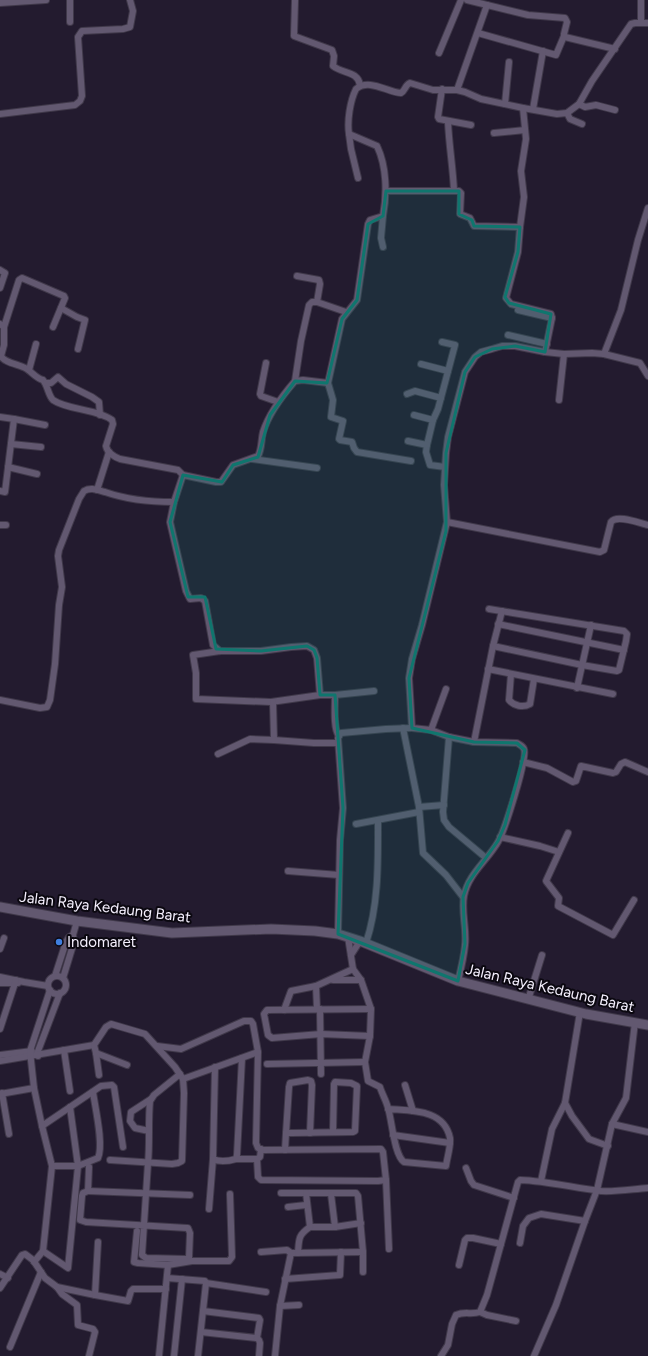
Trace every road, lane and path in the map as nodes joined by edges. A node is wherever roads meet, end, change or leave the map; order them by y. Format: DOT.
graph roads {
  1 [pos="46,0"];
  2 [pos="70,0"];
  3 [pos="130,0"];
  4 [pos="294,0"];
  5 [pos="461,0"];
  6 [pos="467,0"];
  7 [pos="641,0"];
  8 [pos="0,3"];
  9 [pos="487,5"];
  10 [pos="70,22"];
  11 [pos="645,23"];
  12 [pos="478,33"];
  13 [pos="564,36"];
  14 [pos="615,49"];
  15 [pos="543,51"];
  16 [pos="439,53"];
  17 [pos="509,62"];
  18 [pos="360,86"];
  19 [pos="442,89"];
  20 [pos="457,90"];
  21 [pos="505,104"];
  22 [pos="579,104"];
  23 [pos="523,108"];
  24 [pos="533,109"];
  25 [pos="615,110"];
  26 [pos="567,113"];
  27 [pos="0,114"];
  28 [pos="448,122"];
  29 [pos="582,124"];
  30 [pos="471,125"];
  31 [pos="525,130"];
  32 [pos="494,133"];
  33 [pos="349,134"];
  34 [pos="358,178"];
  35 [pos="386,191"];
  36 [pos="454,191"];
  37 [pos="648,208"];
  38 [pos="383,216"];
  39 [pos="520,227"];
  40 [pos="641,229"];
  41 [pos="648,231"];
  42 [pos="383,247"];
  43 [pos="0,270"];
  44 [pos="296,276"];
  45 [pos="0,288"];
  46 [pos="317,302"];
  47 [pos="61,308"];
  48 [pos="515,309"];
  49 [pos="346,312"];
  50 [pos="552,318"];
  51 [pos="2,325"];
  52 [pos="53,327"];
  53 [pos="508,336"];
  54 [pos="442,342"];
  55 [pos="36,344"];
  56 [pos="547,344"];
  57 [pos="78,349"];
  58 [pos="545,352"];
  59 [pos="564,354"];
  60 [pos="604,354"];
  61 [pos="0,356"];
  62 [pos="266,363"];
  63 [pos="421,364"];
  64 [pos="29,370"];
  65 [pos="448,371"];
  66 [pos="648,376"];
  67 [pos="294,381"];
  68 [pos="328,382"];
  69 [pos="46,383"];
  70 [pos="407,394"];
  71 [pos="441,398"];
  72 [pos="559,400"];
  73 [pos="278,402"];
  74 [pos="100,415"];
  75 [pos="414,415"];
  76 [pos="0,417"];
  77 [pos="14,419"];
  78 [pos="433,420"];
  79 [pos="45,425"];
  80 [pos="408,441"];
  81 [pos="11,444"];
  82 [pos="427,445"];
  83 [pos="41,448"];
  84 [pos="109,452"];
  85 [pos="251,459"];
  86 [pos="411,461"];
  87 [pos="8,467"];
  88 [pos="445,467"];
  89 [pos="317,468"];
  90 [pos="37,474"];
  91 [pos="183,475"];
  92 [pos="97,490"];
  93 [pos="0,491"];
  94 [pos="174,502"];
  95 [pos="447,522"];
  96 [pos="648,525"];
  97 [pos="489,609"];
  98 [pos="502,611"];
  99 [pos="498,624"];
  100 [pos="591,625"];
  101 [pos="587,643"];
  102 [pos="493,646"];
  103 [pos="624,650"];
  104 [pos="220,651"];
  105 [pos="582,665"];
  106 [pos="488,669"];
  107 [pos="511,674"];
  108 [pos="534,679"];
  109 [pos="577,688"];
  110 [pos="446,689"];
  111 [pos="374,691"];
  112 [pos="613,694"];
  113 [pos="320,695"];
  114 [pos="335,695"];
  115 [pos="0,700"];
  116 [pos="273,702"];
  117 [pos="404,728"];
  118 [pos="412,728"];
  119 [pos="430,730"];
  120 [pos="339,736"];
  121 [pos="449,737"];
  122 [pos="274,740"];
  123 [pos="474,742"];
  124 [pos="338,743"];
  125 [pos="218,754"];
  126 [pos="523,762"];
  127 [pos="648,772"];
  128 [pos="444,805"];
  129 [pos="419,809"];
  130 [pos="378,821"];
  131 [pos="356,824"];
  132 [pos="568,833"];
  133 [pos="500,837"];
  134 [pos="559,852"];
  135 [pos="486,858"];
  136 [pos="288,871"];
  137 [pos="339,875"];
  138 [pos="464,897"];
  139 [pos="634,900"];
  140 [pos="0,907"];
  141 [pos="77,921"];
  142 [pos="338,934"];
  143 [pos="72,935"];
  144 [pos="348,937"];
  145 [pos="4,938"];
  146 [pos="363,942"];
  147 [pos="0,949"];
  148 [pos="351,955"];
  149 [pos="542,955"];
  150 [pos="353,969"];
  151 [pos="55,976"];
  152 [pos="0,977"];
  153 [pos="63,978"];
  154 [pos="331,980"];
  155 [pos="361,980"];
  156 [pos="15,981"];
  157 [pos="458,981"];
  158 [pos="0,983"];
  159 [pos="316,986"];
  160 [pos="49,988"];
  161 [pos="60,993"];
  162 [pos="528,1000"];
  163 [pos="319,1009"];
  164 [pos="372,1009"];
  165 [pos="284,1010"];
  166 [pos="580,1012"];
  167 [pos="635,1022"];
  168 [pos="648,1025"];
  169 [pos="0,1030"];
  170 [pos="321,1034"];
  171 [pos="370,1036"];
  172 [pos="34,1038"];
  173 [pos="42,1040"];
  174 [pos="154,1042"];
  175 [pos="94,1045"];
  176 [pos="64,1050"];
  177 [pos="258,1052"];
  178 [pos="38,1053"];
  179 [pos="96,1053"];
  180 [pos="30,1054"];
  181 [pos="0,1055"];
  182 [pos="242,1058"];
  183 [pos="0,1061"];
  184 [pos="365,1062"];
  185 [pos="322,1063"];
  186 [pos="267,1064"];
  187 [pos="127,1065"];
  188 [pos="215,1067"];
  189 [pos="321,1074"];
  190 [pos="99,1075"];
  191 [pos="181,1077"];
  192 [pos="405,1085"];
  193 [pos="34,1088"];
  194 [pos="70,1092"];
  195 [pos="93,1092"];
  196 [pos="1,1094"];
  197 [pos="151,1099"];
  198 [pos="565,1103"];
  199 [pos="70,1107"];
  200 [pos="388,1108"];
  201 [pos="413,1111"];
  202 [pos="612,1124"];
  203 [pos="42,1126"];
  204 [pos="149,1131"];
  205 [pos="333,1132"];
  206 [pos="648,1132"];
  207 [pos="286,1133"];
  208 [pos="310,1133"];
  209 [pos="9,1134"];
  210 [pos="393,1136"];
  211 [pos="450,1143"];
  212 [pos="608,1146"];
  213 [pos="123,1147"];
  214 [pos="261,1149"];
  215 [pos="285,1150"];
  216 [pos="213,1159"];
  217 [pos="236,1159"];
  218 [pos="257,1159"];
  219 [pos="110,1160"];
  220 [pos="148,1163"];
  221 [pos="52,1166"];
  222 [pos="78,1166"];
  223 [pos="89,1167"];
  224 [pos="466,1168"];
  225 [pos="386,1180"];
  226 [pos="541,1181"];
  227 [pos="648,1188"];
  228 [pos="597,1190"];
  229 [pos="88,1191"];
  230 [pos="281,1193"];
  231 [pos="306,1193"];
  232 [pos="146,1194"];
  233 [pos="230,1194"];
  234 [pos="331,1194"];
  235 [pos="190,1196"];
  236 [pos="514,1198"];
  237 [pos="306,1205"];
  238 [pos="288,1207"];
  239 [pos="210,1209"];
  240 [pos="585,1221"];
  241 [pos="360,1223"];
  242 [pos="144,1225"];
  243 [pos="310,1227"];
  244 [pos="335,1227"];
  245 [pos="137,1231"];
  246 [pos="98,1242"];
  247 [pos="520,1243"];
  248 [pos="501,1244"];
  249 [pos="389,1249"];
  250 [pos="43,1251"];
  251 [pos="261,1252"];
  252 [pos="340,1252"];
  253 [pos="363,1252"];
  254 [pos="291,1253"];
  255 [pos="298,1253"];
  256 [pos="34,1262"];
  257 [pos="168,1264"];
  258 [pos="459,1265"];
  259 [pos="41,1272"];
  260 [pos="363,1272"];
  261 [pos="0,1274"];
  262 [pos="8,1278"];
  263 [pos="167,1278"];
  264 [pos="182,1279"];
  265 [pos="285,1279"];
  266 [pos="206,1283"];
  267 [pos="57,1286"];
  268 [pos="0,1288"];
  269 [pos="166,1289"];
  270 [pos="266,1292"];
  271 [pos="95,1295"];
  272 [pos="299,1305"];
  273 [pos="280,1306"];
  274 [pos="203,1311"];
  275 [pos="480,1312"];
  276 [pos="516,1321"];
  277 [pos="201,1332"];
  278 [pos="257,1338"];
  279 [pos="10,1347"];
  280 [pos="89,1356"];
  281 [pos="159,1356"];
  282 [pos="174,1356"];
  283 [pos="198,1356"];
  284 [pos="259,1356"];
  285 [pos="275,1356"];
  286 [pos="441,1356"];
  287 [pos="534,1356"];
  1 -- 8 [label="street"];
  2 -- 10 [label="street"];
  3 -- 27 [label="street"];
  4 -- 18 [label="street"];
  5 -- 16 [label="street"];
  6 -- 9 [label="street"];
  7 -- 11 [label="street"];
  9 -- 12 [label="street"];
  9 -- 13 [label="street"];
  11 -- 14 [label="street"];
  12 -- 15 [label="street"];
  12 -- 20 [label="street"];
  13 -- 14 [label="street"];
  13 -- 15 [label="street"];
  14 -- 22 [label="street"];
  15 -- 24 [label="street"];
  17 -- 21 [label="street"];
  18 -- 19 [label="street"];
  18 -- 33 [label="street"];
  19 -- 20 [label="street"];
  19 -- 28 [label="street"];
  20 -- 21 [label="street"];
  21 -- 23 [label="street"];
  22 -- 25 [label="street"];
  22 -- 26 [label="street"];
  23 -- 24 [label="street"];
  23 -- 31 [label="street"];
  24 -- 26 [label="street"];
  26 -- 29 [label="street"];
  28 -- 30 [label="street"];
  28 -- 36 [label="street"];
  31 -- 32 [label="street"];
  31 -- 39 [label="street"];
  33 -- 34 [label="street"];
  33 -- 35 [label="street"];
  35 -- 36 [label="street"];
  35 -- 38 [label="street"];
  36 -- 39 [label="street"];
  37 -- 40 [label="street"];
  38 -- 42 [label="street"];
  38 -- 49 [label="street"];
  39 -- 50 [label="street"];
  40 -- 41 [label="street"];
  40 -- 60 [label="street"];
  43 -- 45 [label="street"];
  44 -- 46 [label="street"];
  46 -- 49 [label="street"];
  46 -- 67 [label="street"];
  47 -- 51 [label="street"];
  47 -- 52 [label="street"];
  47 -- 57 [label="street"];
  48 -- 50 [label="street"];
  49 -- 68 [label="street"];
  50 -- 56 [label="street"];
  51 -- 61 [label="street"];
  53 -- 56 [label="street"];
  54 -- 65 [label="street"];
  55 -- 64 [label="street"];
  56 -- 58 [label="street"];
  58 -- 59 [label="street"];
  58 -- 88 [label="street"];
  59 -- 60 [label="street"];
  59 -- 72 [label="street"];
  60 -- 66 [label="street"];
  61 -- 64 [label="street"];
  62 -- 73 [label="street"];
  63 -- 65 [label="street"];
  64 -- 69 [label="street"];
  65 -- 71 [label="street"];
  67 -- 68 [label="street"];
  67 -- 73 [label="street"];
  68 -- 86 [label="street"];
  69 -- 74 [label="street"];
  69 -- 74 [label="street"];
  70 -- 71 [label="street"];
  71 -- 78 [label="street"];
  73 -- 85 [label="street"];
  74 -- 84 [label="street"];
  75 -- 78 [label="street"];
  76 -- 77 [label="street"];
  77 -- 79 [label="street"];
  77 -- 81 [label="street"];
  78 -- 82 [label="street"];
  80 -- 82 [label="street"];
  81 -- 83 [label="street"];
  81 -- 87 [label="street"];
  82 -- 88 [label="street"];
  84 -- 91 [label="street"];
  84 -- 92 [label="street"];
  85 -- 89 [label="street"];
  85 -- 91 [label="street"];
  87 -- 90 [label="street"];
  87 -- 93 [label="street"];
  88 -- 95 [label="street"];
  91 -- 94 [label="street"];
  92 -- 94 [label="street"];
  92 -- 115 [label="street"];
  94 -- 104 [label="street"];
  95 -- 96 [label="street"];
  95 -- 118 [label="street"];
  97 -- 98 [label="street"];
  98 -- 99 [label="street"];
  98 -- 100 [label="street"];
  99 -- 101 [label="street"];
  99 -- 102 [label="street"];
  100 -- 101 [label="street"];
  100 -- 103 [label="street"];
  101 -- 103 [label="street"];
  101 -- 105 [label="street"];
  102 -- 105 [label="street"];
  102 -- 106 [label="street"];
  103 -- 105 [label="street"];
  104 -- 113 [label="street"];
  104 -- 116 [label="street"];
  105 -- 109 [label="street"];
  106 -- 107 [label="street"];
  106 -- 123 [label="street"];
  107 -- 108 [label="street"];
  107 -- 108 [label="street"];
  108 -- 109 [label="street"];
  109 -- 112 [label="street"];
  110 -- 119 [label="street"];
  111 -- 114 [label="street"];
  113 -- 114 [label="street"];
  113 -- 116 [label="street"];
  114 -- 120 [label="street"];
  116 -- 122 [label="street"];
  117 -- 118 [label="street"];
  117 -- 120 [label="street"];
  117 -- 129 [label="street"];
  118 -- 119 [label="street"];
  119 -- 121 [label="street"];
  120 -- 124 [label="street"];
  121 -- 123 [label="street"];
  121 -- 128 [label="street"];
  122 -- 124 [label="street"];
  122 -- 125 [label="street"];
  123 -- 126 [label="street"];
  124 -- 137 [label="street"];
  126 -- 127 [label="street"];
  126 -- 133 [label="street"];
  128 -- 129 [label="street"];
  128 -- 135 [label="street"];
  129 -- 130 [label="street"];
  129 -- 138 [label="street"];
  130 -- 131 [label="street"];
  130 -- 146 [label="street"];
  132 -- 134 [label="street"];
  133 -- 134 [label="street"];
  133 -- 135 [label="street"];
  134 -- 139 [label="street"];
  135 -- 138 [label="street"];
  136 -- 137 [label="street"];
  137 -- 142 [label="street"];
  138 -- 157 [label="street"];
  140 -- 141 [label="street, Jalan Raya Kedaung Barat"];
  141 -- 142 [label="street, Jalan Raya Kedaung Barat"];
  141 -- 143 [label="street"];
  142 -- 144 [label="street, Jalan Raya Kedaung Barat"];
  143 -- 151 [label="street"];
  143 -- 153 [label="street"];
  144 -- 146 [label="street, Jalan Raya Kedaung Barat"];
  144 -- 148 [label="street"];
  145 -- 147 [label="street"];
  146 -- 148 [label="street"];
  146 -- 157 [label="street, Jalan Raya Kedaung Barat"];
  148 -- 150 [label="street"];
  149 -- 162 [label="street"];
  150 -- 154 [label="street"];
  150 -- 155 [label="street"];
  151 -- 153 [label="street"];
  151 -- 160 [label="street"];
  152 -- 156 [label="street"];
  153 -- 161 [label="street"];
  154 -- 155 [label="street"];
  154 -- 159 [label="street"];
  155 -- 164 [label="street"];
  156 -- 158 [label="street"];
  156 -- 160 [label="street"];
  156 -- 169 [label="street"];
  157 -- 162 [label="street, Jalan Raya Kedaung Barat"];
  159 -- 163 [label="street"];
  159 -- 165 [label="street"];
  160 -- 161 [label="street"];
  160 -- 172 [label="street"];
  161 -- 173 [label="street"];
  162 -- 166 [label="street, Jalan Raya Kedaung Barat"];
  163 -- 164 [label="street"];
  163 -- 165 [label="street"];
  163 -- 170 [label="street"];
  164 -- 171 [label="street"];
  165 -- 170 [label="street"];
  166 -- 167 [label="street, Jalan Raya Kedaung Barat"];
  166 -- 198 [label="street"];
  167 -- 168 [label="street, Jalan Raya Kedaung Barat"];
  167 -- 202 [label="street"];
  170 -- 171 [label="street"];
  170 -- 185 [label="street"];
  171 -- 184 [label="street"];
  172 -- 173 [label="street"];
  172 -- 180 [label="street"];
  173 -- 178 [label="street"];
  174 -- 175 [label="street"];
  174 -- 177 [label="street"];
  174 -- 191 [label="street"];
  175 -- 176 [label="street"];
  175 -- 179 [label="street"];
  176 -- 178 [label="street"];
  176 -- 194 [label="street"];
  177 -- 182 [label="street"];
  177 -- 214 [label="street"];
  178 -- 180 [label="street"];
  179 -- 187 [label="street"];
  179 -- 190 [label="street"];
  180 -- 181 [label="street"];
  180 -- 183 [label="street"];
  180 -- 193 [label="street"];
  182 -- 188 [label="street"];
  182 -- 217 [label="street"];
  184 -- 185 [label="street"];
  184 -- 200 [label="street"];
  185 -- 186 [label="street"];
  185 -- 189 [label="street"];
  188 -- 191 [label="street"];
  188 -- 216 [label="street"];
  191 -- 197 [label="street"];
  191 -- 220 [label="street"];
  192 -- 201 [label="street"];
  193 -- 196 [label="street"];
  193 -- 203 [label="street"];
  195 -- 199 [label="street"];
  195 -- 213 [label="street"];
  195 -- 222 [label="street"];
  196 -- 209 [label="street"];
  197 -- 204 [label="street"];
  197 -- 204 [label="street"];
  198 -- 212 [label="street"];
  198 -- 226 [label="street"];
  199 -- 203 [label="street"];
  199 -- 222 [label="street"];
  200 -- 201 [label="street"];
  200 -- 210 [label="street"];
  201 -- 211 [label="street"];
  202 -- 206 [label="street"];
  202 -- 212 [label="street"];
  203 -- 221 [label="street"];
  204 -- 220 [label="street"];
  205 -- 205 [label="street"];
  205 -- 208 [label="street"];
  207 -- 208 [label="street"];
  207 -- 208 [label="street"];
  207 -- 215 [label="street"];
  210 -- 211 [label="street"];
  210 -- 211 [label="street"];
  212 -- 228 [label="street"];
  214 -- 215 [label="street"];
  214 -- 218 [label="street"];
  215 -- 225 [label="street"];
  216 -- 217 [label="street"];
  216 -- 239 [label="street"];
  217 -- 218 [label="street"];
  218 -- 225 [label="street"];
  219 -- 220 [label="street"];
  220 -- 232 [label="street"];
  221 -- 222 [label="street"];
  221 -- 250 [label="street"];
  222 -- 250 [label="street"];
  223 -- 229 [label="street"];
  224 -- 236 [label="street"];
  225 -- 249 [label="street"];
  226 -- 228 [label="street"];
  226 -- 236 [label="street"];
  227 -- 228 [label="street"];
  228 -- 240 [label="street"];
  229 -- 232 [label="street"];
  229 -- 242 [label="street"];
  230 -- 231 [label="street"];
  231 -- 234 [label="street"];
  231 -- 237 [label="street"];
  232 -- 235 [label="street"];
  232 -- 242 [label="street"];
  233 -- 257 [label="street"];
  234 -- 241 [label="street"];
  234 -- 244 [label="street"];
  236 -- 248 [label="street"];
  237 -- 238 [label="street"];
  237 -- 243 [label="street"];
  240 -- 247 [label="street"];
  240 -- 287 [label="street"];
  241 -- 244 [label="street"];
  241 -- 253 [label="street"];
  242 -- 242 [label="street"];
  243 -- 244 [label="street"];
  243 -- 255 [label="street"];
  245 -- 257 [label="street"];
  246 -- 271 [label="street"];
  248 -- 258 [label="street"];
  248 -- 275 [label="street"];
  250 -- 256 [label="street"];
  251 -- 254 [label="street"];
  252 -- 253 [label="street"];
  252 -- 255 [label="street"];
  252 -- 265 [label="street"];
  253 -- 260 [label="street"];
  254 -- 255 [label="street"];
  254 -- 265 [label="street"];
  256 -- 259 [label="street"];
  256 -- 262 [label="street"];
  257 -- 263 [label="street"];
  259 -- 267 [label="street"];
  259 -- 279 [label="street"];
  261 -- 262 [label="street"];
  262 -- 268 [label="street"];
  263 -- 264 [label="street"];
  263 -- 269 [label="street"];
  264 -- 266 [label="street"];
  264 -- 282 [label="street"];
  265 -- 273 [label="street"];
  266 -- 270 [label="street"];
  266 -- 274 [label="street"];
  267 -- 271 [label="street"];
  267 -- 280 [label="street"];
  269 -- 271 [label="street"];
  269 -- 281 [label="street"];
  272 -- 273 [label="street"];
  273 -- 285 [label="street"];
  274 -- 277 [label="street"];
  274 -- 278 [label="street"];
  275 -- 276 [label="street"];
  275 -- 286 [label="street"];
  277 -- 278 [label="street"];
  277 -- 283 [label="street"];
  278 -- 284 [label="street"];
}
